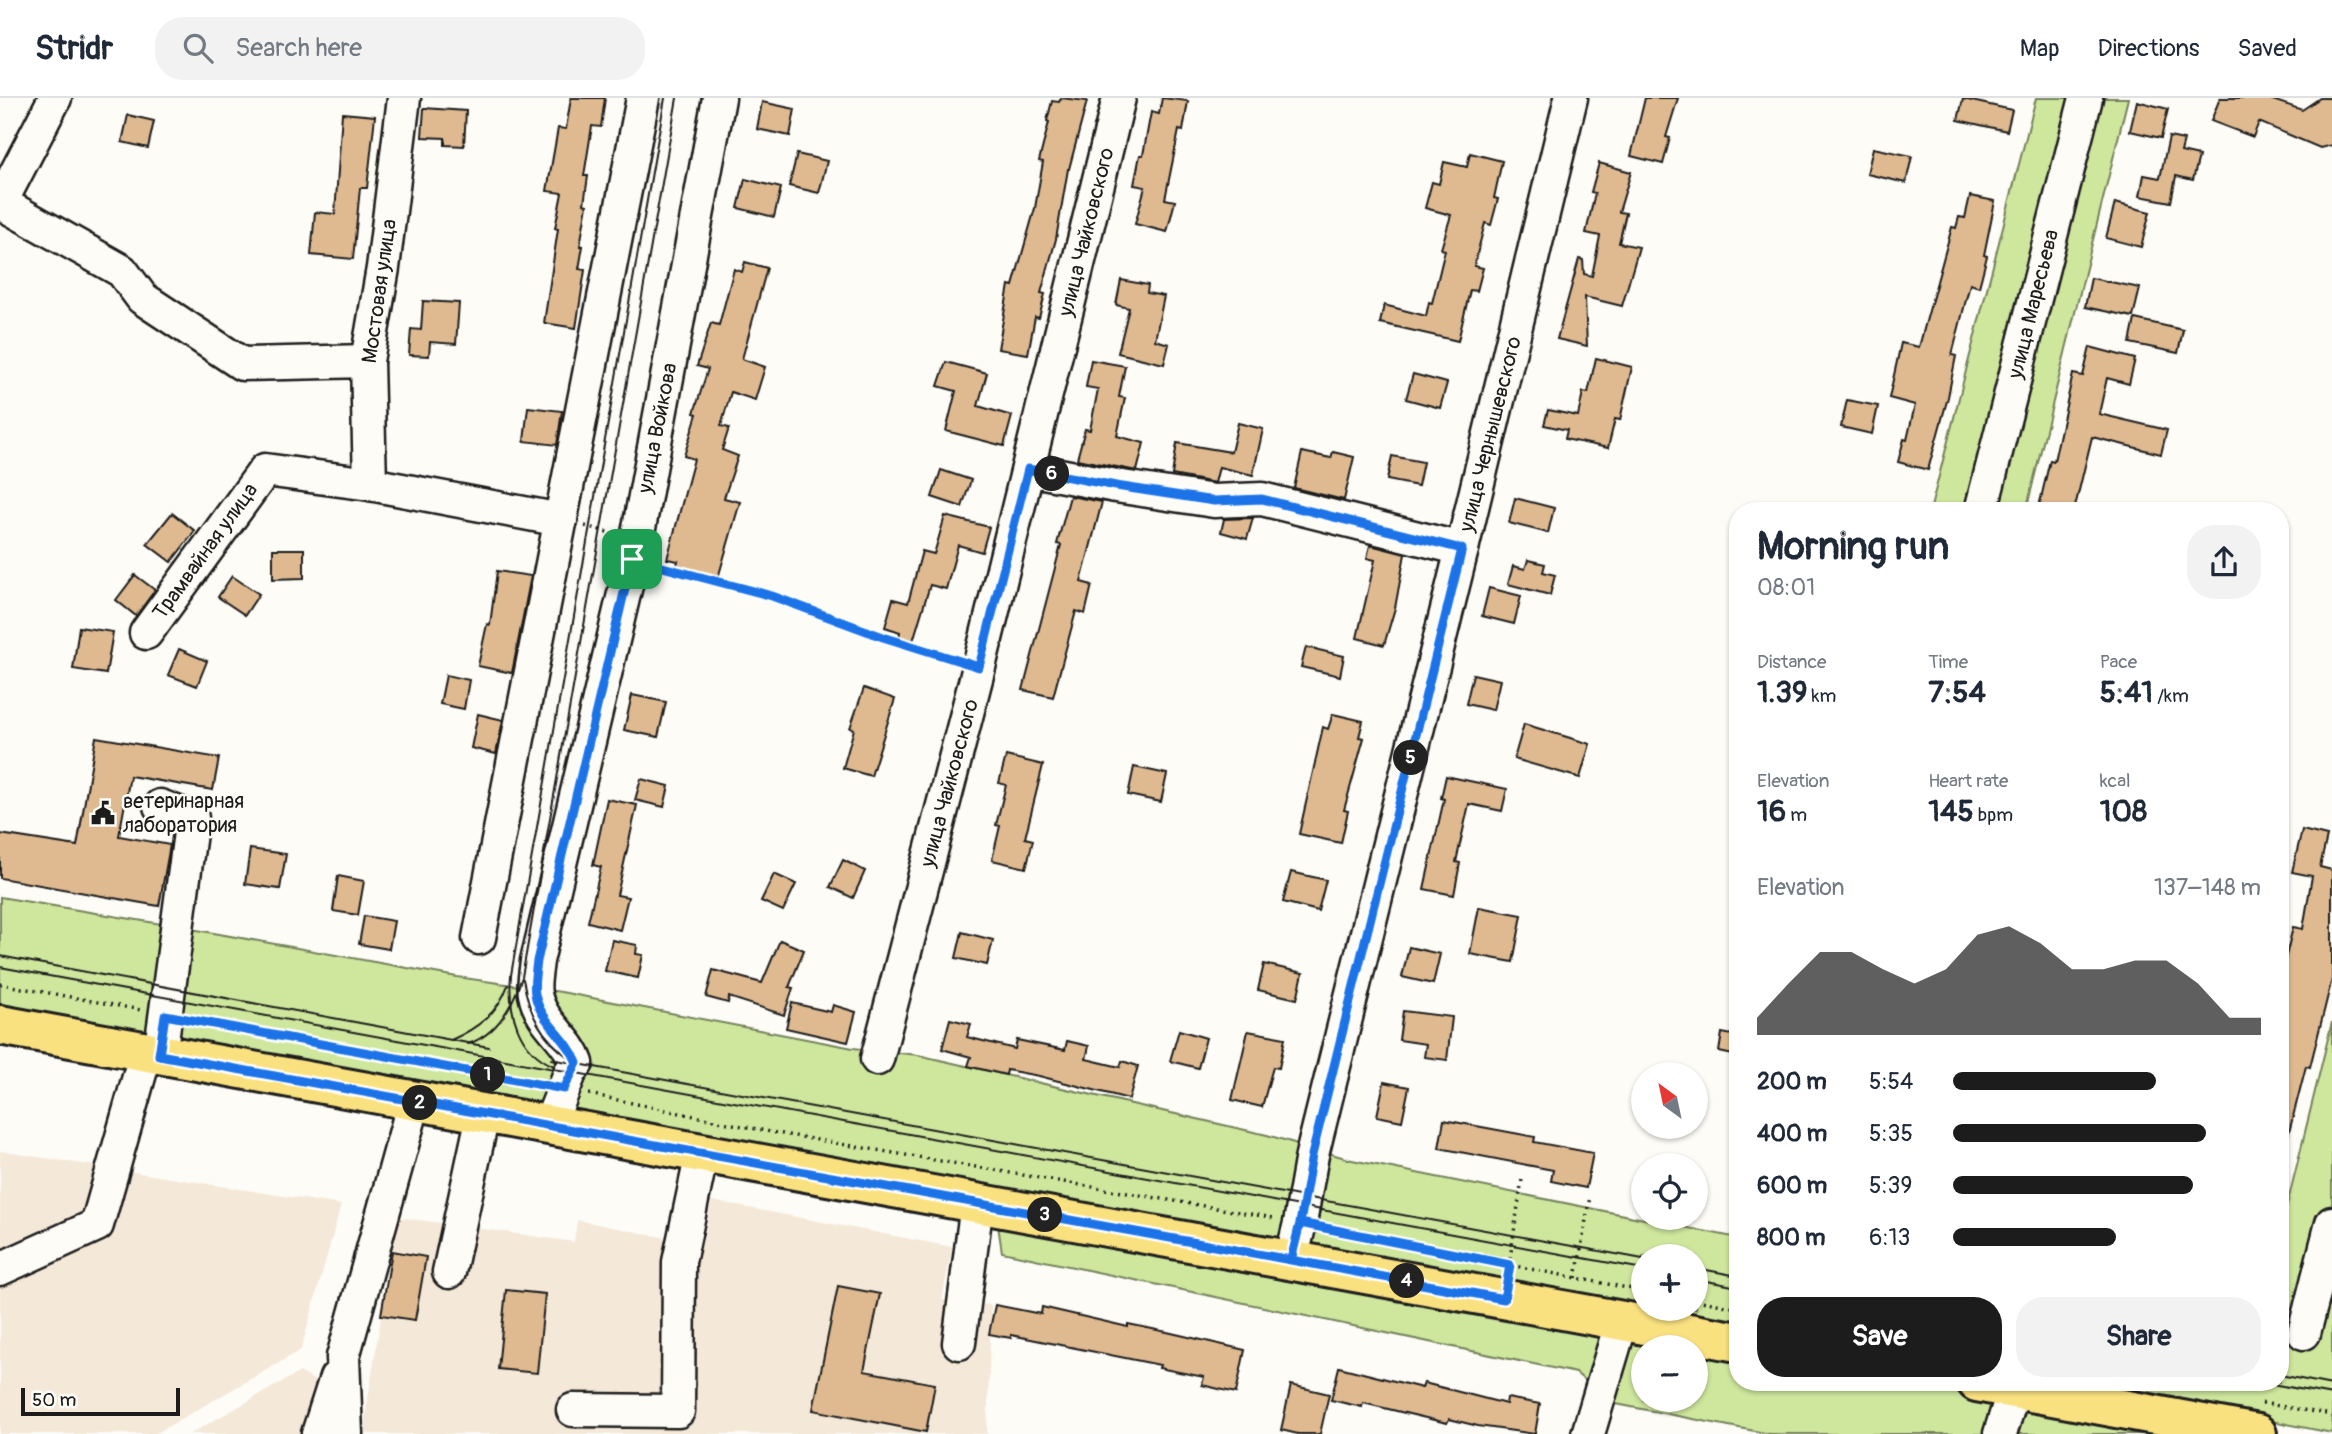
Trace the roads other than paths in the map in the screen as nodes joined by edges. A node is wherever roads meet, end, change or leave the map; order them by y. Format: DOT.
graph roads {
  1 [pos="55,98"];
  2 [pos="404,98"];
  3 [pos="643,98"];
  4 [pos="719,98"];
  5 [pos="1119,98"];
  6 [pos="1571,98"];
  7 [pos="2086,98"];
  8 [pos="0,204"];
  9 [pos="368,361"];
  10 [pos="1028,469"];
  11 [pos="370,484"];
  12 [pos="1982,502"];
  13 [pos="561,520"];
  14 [pos="1462,549"];
  15 [pos="146,633"];
  16 [pos="160,806"];
  17 [pos="479,937"];
  18 [pos="0,1025"];
  19 [pos="152,1054"];
  20 [pos="877,1059"];
  21 [pos="414,1102"];
  22 [pos="484,1115"];
  23 [pos="549,1126"];
  24 [pos="702,1153"];
  25 [pos="977,1203"];
  26 [pos="2332,1223"];
  27 [pos="1291,1260"];
  28 [pos="0,1269"];
  29 [pos="449,1272"];
  30 [pos="1631,1305"];
  31 [pos="1631,1308"];
  32 [pos="1678,1321"];
  33 [pos="2304,1333"];
  34 [pos="1729,1339"];
  35 [pos="959,1343"];
  36 [pos="343,1356"];
  37 [pos="2013,1391"];
  38 [pos="2025,1391"];
  39 [pos="573,1410"];
  40 [pos="318,1434"];
  41 [pos="346,1434"];
  42 [pos="1588,1434"];
  43 [pos="2000,1434"];
  44 [pos="2257,1434"];
  1 -- 8 [label="street"];
  2 -- 9 [label="street, Мостовая улица"];
  3 -- 13 [label="street"];
  4 -- 23 [label="street, улица Войкова"];
  5 -- 10 [label="street, улица Чайковского"];
  6 -- 14 [label="street, улица Чернышевского"];
  7 -- 12 [label="street, улица Маресьева"];
  8 -- 9 [label="street"];
  9 -- 11 [label="street, Мостовая улица"];
  10 -- 14 [label="street"];
  10 -- 20 [label="street, улица Чайковского"];
  11 -- 13 [label="street"];
  11 -- 15 [label="street, Трамвайная улица"];
  13 -- 17 [label="street"];
  14 -- 27 [label="street, улица Чернышевского"];
  16 -- 19 [label="street"];
  18 -- 19 [label="main road"];
  19 -- 21 [label="main road"];
  19 -- 28 [label="street"];
  21 -- 22 [label="main road"];
  21 -- 36 [label="street"];
  22 -- 23 [label="main road"];
  22 -- 29 [label="street"];
  23 -- 24 [label="main road"];
  24 -- 25 [label="main road"];
  24 -- 39 [label="street"];
  25 -- 27 [label="main road"];
  25 -- 35 [label="street"];
  26 -- 33 [label="street"];
  27 -- 30 [label="main road"];
  31 -- 42 [label="street"];
  32 -- 34 [label="main road"];
  36 -- 40 [label="street"];
  36 -- 41 [label="street"];
  37 -- 43 [label="street"];
  38 -- 44 [label="main road"];
}
